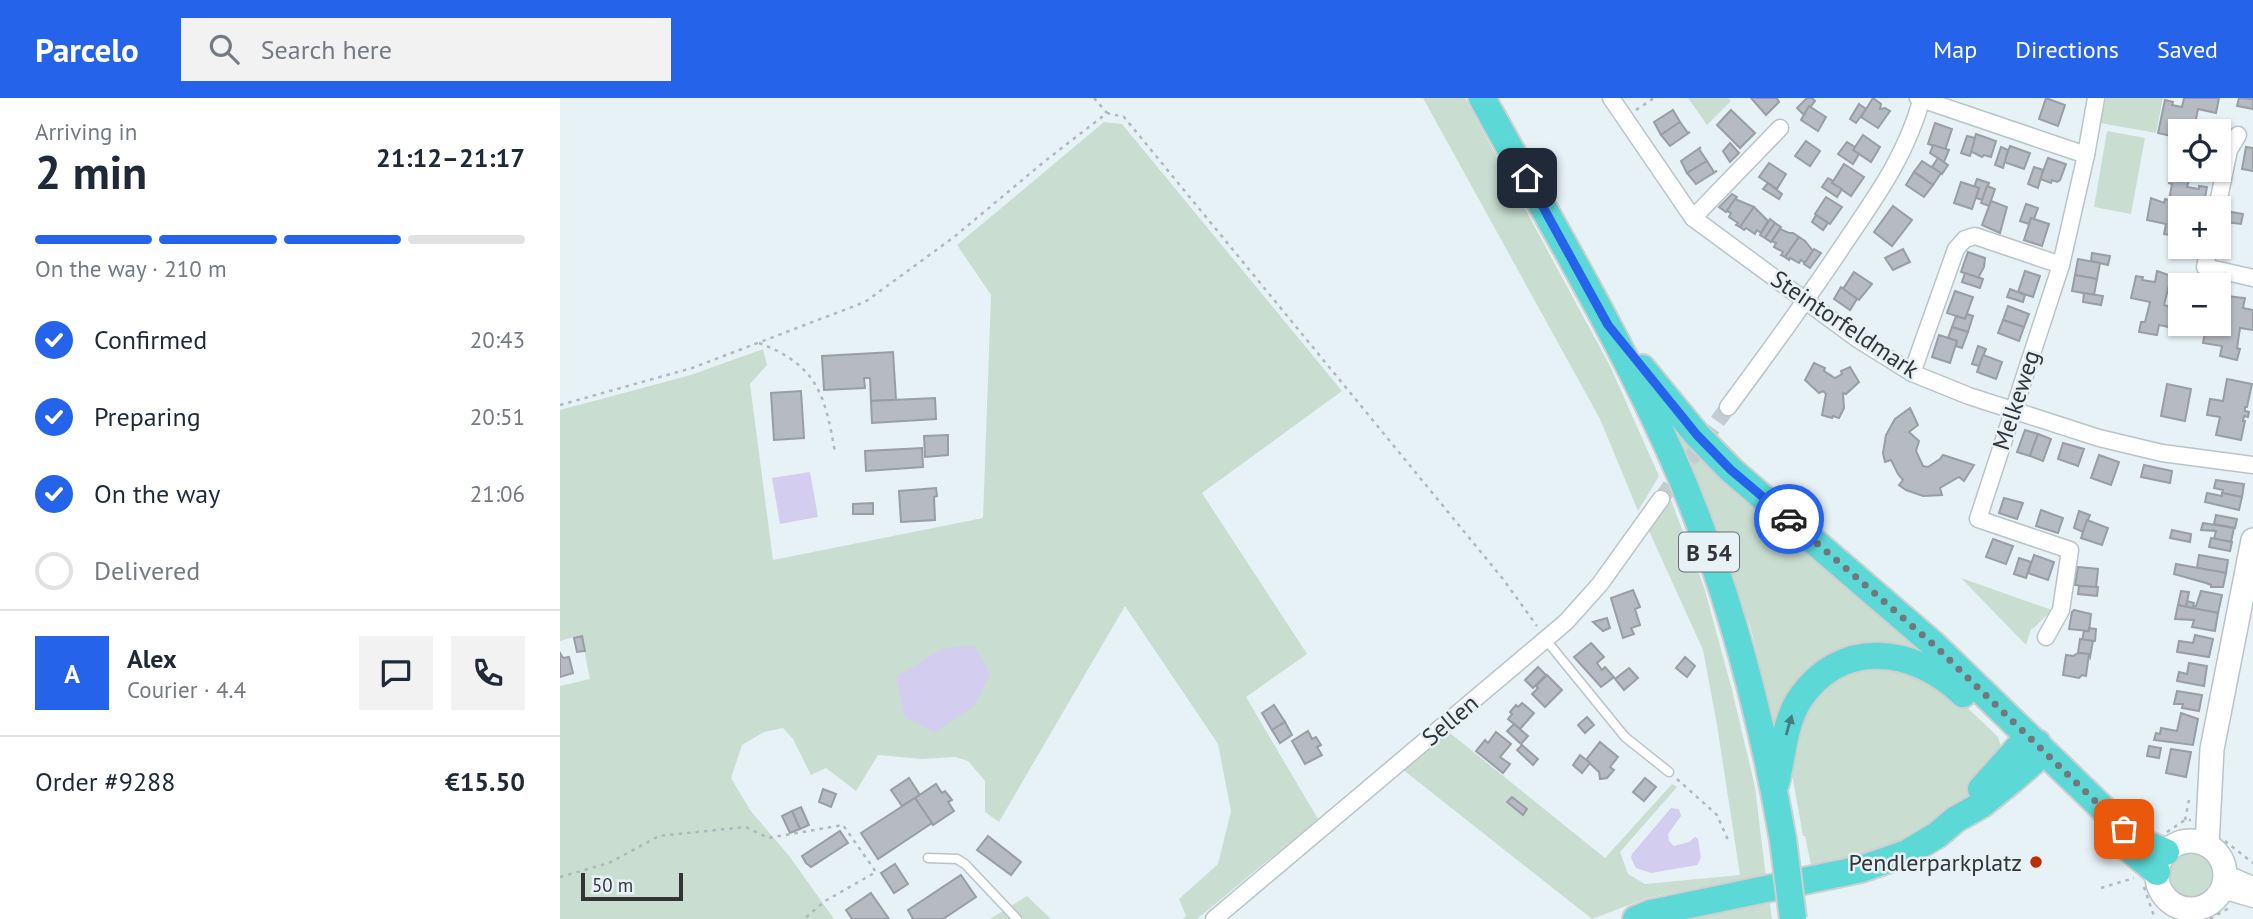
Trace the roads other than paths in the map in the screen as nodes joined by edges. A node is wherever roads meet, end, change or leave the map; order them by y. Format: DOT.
graph roads {
  1 [pos="1482,98"];
  2 [pos="1611,98"];
  3 [pos="1921,98"];
  4 [pos="2096,98"];
  5 [pos="1780,128"];
  6 [pos="2238,135"];
  7 [pos="2086,155"];
  8 [pos="2219,196"];
  9 [pos="1693,218"];
  10 [pos="2207,259"];
  11 [pos="2061,265"];
  12 [pos="2253,278"];
  13 [pos="1807,300"];
  14 [pos="1608,325"];
  15 [pos="1912,373"];
  16 [pos="1728,407"];
  17 [pos="2013,409"];
  18 [pos="2253,465"];
  19 [pos="1661,499"];
  20 [pos="2253,540"];
  21 [pos="2046,637"];
  22 [pos="1546,640"];
  23 [pos="2030,751"];
  24 [pos="1669,772"];
  25 [pos="1774,792"];
  26 [pos="2172,857"];
  27 [pos="928,858"];
  28 [pos="2223,882"];
  29 [pos="2253,885"];
  30 [pos="2253,899"];
  31 [pos="1710,901"];
  32 [pos="2182,913"];
  33 [pos="1017,919"];
  34 [pos="1214,919"];
  35 [pos="1636,919"];
  36 [pos="1670,919"];
  37 [pos="1793,919"];
  1 -- 14 [label="highway, B 54"];
  2 -- 9 [label="street, Steintorfeldmark"];
  3 -- 7 [label="street"];
  3 -- 13 [label="street"];
  4 -- 7 [label="street, Melkeweg"];
  5 -- 9 [label="street"];
  6 -- 8 [label="street"];
  7 -- 11 [label="street, Melkeweg"];
  9 -- 13 [label="street, Steintorfeldmark"];
  10 -- 12 [label="street"];
  11 -- 15 [label="street"];
  11 -- 17 [label="street, Melkeweg"];
  13 -- 15 [label="street, Steintorfeldmark"];
  13 -- 16 [label="street"];
  14 -- 23 [label="highway"];
  14 -- 25 [label="highway, B 54"];
  15 -- 17 [label="street, Steintorfeldmark"];
  17 -- 18 [label="street, Steintorfeldmark"];
  17 -- 21 [label="street, Melkeweg"];
  19 -- 22 [label="street, Sellen"];
  20 -- 26 [label="main road"];
  22 -- 24 [label="lane"];
  22 -- 34 [label="street, Sellen"];
  25 -- 23 [label="highway, one-way"];
  23 -- 26 [label="highway"];
  23 -- 31 [label="highway"];
  25 -- 37 [label="highway, B 54, bridge"];
  26 -- 28 [label="main road"];
  26 -- 32 [label="main road"];
  27 -- 33 [label="lane"];
  28 -- 29 [label="street"];
  28 -- 30 [label="street"];
  28 -- 32 [label="main road"];
  31 -- 35 [label="highway"];
  31 -- 36 [label="highway"];
}
